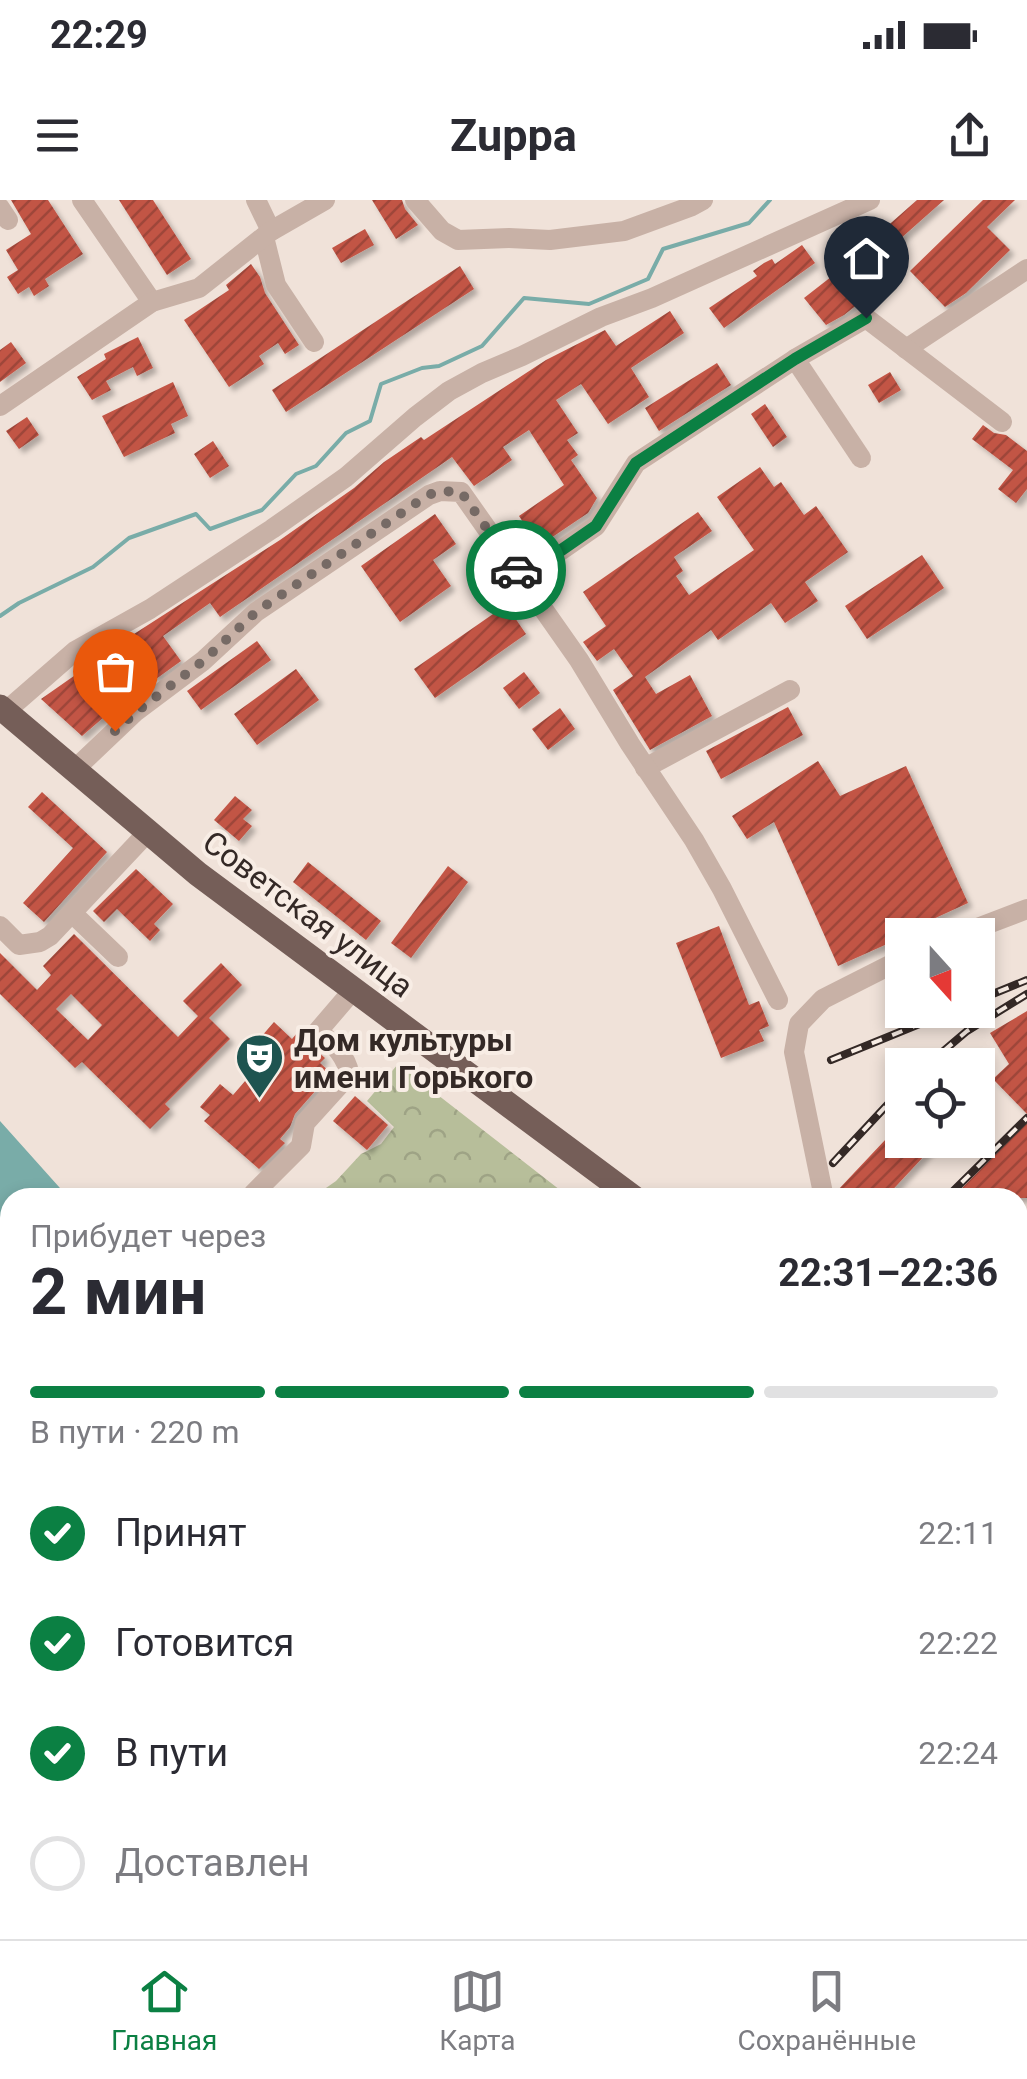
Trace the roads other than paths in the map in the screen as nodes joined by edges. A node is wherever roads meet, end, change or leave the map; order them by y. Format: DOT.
graph roads {
  1 [pos="82,200"];
  2 [pos="256,200"];
  3 [pos="325,200"];
  4 [pos="415,200"];
  5 [pos="703,200"];
  6 [pos="870,200"];
  7 [pos="268,234"];
  8 [pos="1027,269"];
  9 [pos="152,302"];
  10 [pos="314,342"];
  11 [pos="906,349"];
  12 [pos="795,359"];
  13 [pos="0,406"];
  14 [pos="1002,422"];
  15 [pos="861,458"];
  16 [pos="521,578"];
  17 [pos="790,690"];
  18 [pos="2,710"];
  19 [pos="646,768"];
  20 [pos="74,770"];
  21 [pos="148,832"];
  22 [pos="1027,908"];
  23 [pos="72,913"];
  24 [pos="995,921"];
  25 [pos="0,926"];
  26 [pos="118,957"];
  27 [pos="885,968"];
  28 [pos="354,989"];
  29 [pos="778,1000"];
  30 [pos="259,1188"];
  31 [pos="621,1188"];
  32 [pos="822,1188"];
  1 -- 9 [label="street"];
  2 -- 7 [label="street"];
  3 -- 7 [label="street"];
  4 -- 5 [label="street"];
  6 -- 18 [label="street"];
  7 -- 9 [label="street"];
  7 -- 10 [label="street"];
  8 -- 11 [label="street"];
  9 -- 13 [label="street"];
  11 -- 12 [label="street"];
  11 -- 14 [label="street"];
  12 -- 15 [label="street"];
  12 -- 16 [label="street"];
  16 -- 19 [label="street"];
  16 -- 20 [label="street"];
  17 -- 19 [label="street"];
  18 -- 20 [label="main road, Советская улица"];
  19 -- 29 [label="street"];
  20 -- 21 [label="main road, Советская улица"];
  21 -- 23 [label="street"];
  21 -- 28 [label="main road, Советская улица"];
  22 -- 24 [label="street"];
  23 -- 25 [label="street"];
  23 -- 26 [label="street"];
  27 -- 32 [label="street"];
  28 -- 30 [label="street"];
  28 -- 31 [label="main road, Советская улица"];
}
